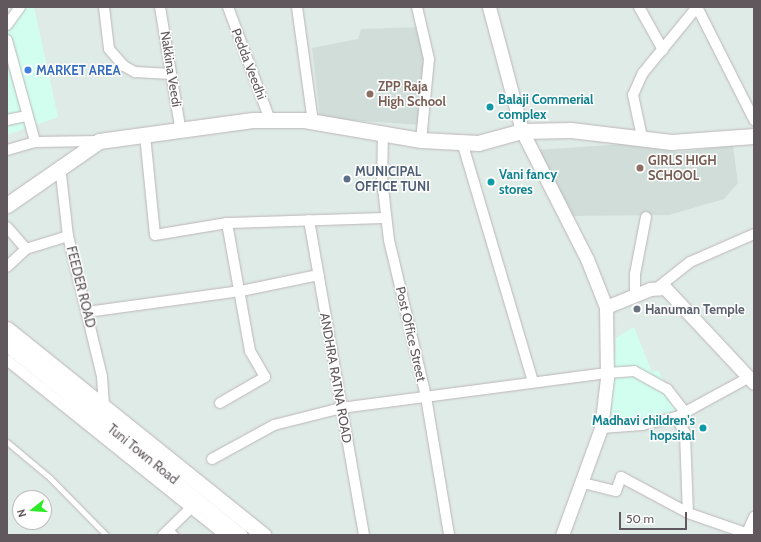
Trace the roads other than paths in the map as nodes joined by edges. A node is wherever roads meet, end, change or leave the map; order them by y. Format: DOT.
graph roads {
  1 [pos="20,7"];
  2 [pos="104,7"];
  3 [pos="160,7"];
  4 [pos="228,7"];
  5 [pos="296,7"];
  6 [pos="417,7"];
  7 [pos="489,7"];
  8 [pos="639,7"];
  9 [pos="697,7"];
  10 [pos="7,25"];
  11 [pos="7,40"];
  12 [pos="663,50"];
  13 [pos="171,74"];
  14 [pos="26,116"];
  15 [pos="7,120"];
  16 [pos="270,120"];
  17 [pos="754,120"];
  18 [pos="313,122"];
  19 [pos="522,131"];
  20 [pos="181,132"];
  21 [pos="383,133"];
  22 [pos="144,135"];
  23 [pos="754,136"];
  24 [pos="642,138"];
  25 [pos="421,140"];
  26 [pos="99,141"];
  27 [pos="35,142"];
  28 [pos="462,142"];
  29 [pos="7,150"];
  30 [pos="60,166"];
  31 [pos="7,204"];
  32 [pos="646,217"];
  33 [pos="386,218"];
  34 [pos="309,220"];
  35 [pos="227,223"];
  36 [pos="7,227"];
  37 [pos="754,234"];
  38 [pos="68,236"];
  39 [pos="26,249"];
  40 [pos="7,267"];
  41 [pos="318,275"];
  42 [pos="656,289"];
  43 [pos="241,291"];
  44 [pos="635,295"];
  45 [pos="606,307"];
  46 [pos="87,312"];
  47 [pos="7,329"];
  48 [pos="7,345"];
  49 [pos="7,360"];
  50 [pos="607,373"];
  51 [pos="751,380"];
  52 [pos="533,381"];
  53 [pos="426,397"];
  54 [pos="220,403"];
  55 [pos="104,408"];
  56 [pos="342,408"];
  57 [pos="680,414"];
  58 [pos="601,428"];
  59 [pos="7,442"];
  60 [pos="212,459"];
  61 [pos="583,483"];
  62 [pos="192,507"];
  63 [pos="688,513"];
  64 [pos="754,517"];
  65 [pos="170,533"];
  66 [pos="748,534"];
  67 [pos="106,535"];
  68 [pos="225,535"];
  69 [pos="241,535"];
  70 [pos="263,535"];
  71 [pos="364,535"];
  72 [pos="447,535"];
  73 [pos="562,535"];
  1 -- 10 [label="street"];
  2 -- 13 [label="street"];
  3 -- 13 [label="street, Nakkina Veedi"];
  4 -- 16 [label="street, Pedda Veedhi"];
  5 -- 18 [label="street"];
  6 -- 25 [label="street"];
  7 -- 19 [label="street"];
  8 -- 12 [label="street"];
  9 -- 12 [label="street"];
  9 -- 17 [label="street"];
  11 -- 14 [label="street"];
  12 -- 24 [label="street"];
  13 -- 20 [label="street, Nakkina Veedi"];
  14 -- 15 [label="street"];
  14 -- 27 [label="street"];
  16 -- 18 [label="main road"];
  16 -- 20 [label="main road"];
  18 -- 21 [label="main road"];
  19 -- 24 [label="main road"];
  19 -- 28 [label="main road"];
  19 -- 45 [label="street"];
  20 -- 22 [label="main road"];
  21 -- 25 [label="main road"];
  21 -- 33 [label="street, Post Office Street"];
  22 -- 26 [label="main road"];
  22 -- 35 [label="street"];
  23 -- 24 [label="main road"];
  25 -- 28 [label="main road"];
  26 -- 27 [label="street"];
  26 -- 30 [label="main road"];
  27 -- 29 [label="street"];
  28 -- 52 [label="street"];
  30 -- 31 [label="main road"];
  30 -- 38 [label="street, FEEDER ROAD"];
  32 -- 44 [label="street"];
  33 -- 34 [label="street"];
  33 -- 53 [label="street, Post Office Street"];
  34 -- 35 [label="street"];
  34 -- 41 [label="street, ANDHRA RATNA ROAD"];
  35 -- 43 [label="street"];
  36 -- 39 [label="street"];
  37 -- 42 [label="street"];
  38 -- 39 [label="street"];
  38 -- 46 [label="street, FEEDER ROAD"];
  39 -- 40 [label="street"];
  41 -- 43 [label="street"];
  41 -- 56 [label="street, ANDHRA RATNA ROAD"];
  42 -- 44 [label="street"];
  42 -- 51 [label="street"];
  43 -- 46 [label="street"];
  43 -- 54 [label="street"];
  44 -- 45 [label="street"];
  45 -- 50 [label="street"];
  46 -- 55 [label="street, FEEDER ROAD"];
  47 -- 55 [label="main road"];
  48 -- 69 [label="street, Tuni Town Road"];
  49 -- 62 [label="street"];
  50 -- 52 [label="street"];
  50 -- 57 [label="street"];
  50 -- 58 [label="street"];
  51 -- 57 [label="street"];
  52 -- 53 [label="street"];
  53 -- 56 [label="street"];
  53 -- 72 [label="street, Post Office Street"];
  55 -- 70 [label="main road"];
  56 -- 60 [label="street"];
  56 -- 71 [label="street, ANDHRA RATNA ROAD"];
  57 -- 58 [label="street"];
  57 -- 63 [label="street"];
  58 -- 61 [label="street"];
  59 -- 67 [label="lane"];
  61 -- 63 [label="street"];
  61 -- 73 [label="street"];
  62 -- 65 [label="street"];
  62 -- 68 [label="street"];
  63 -- 66 [label="street"];
  64 -- 66 [label="street"];
}
